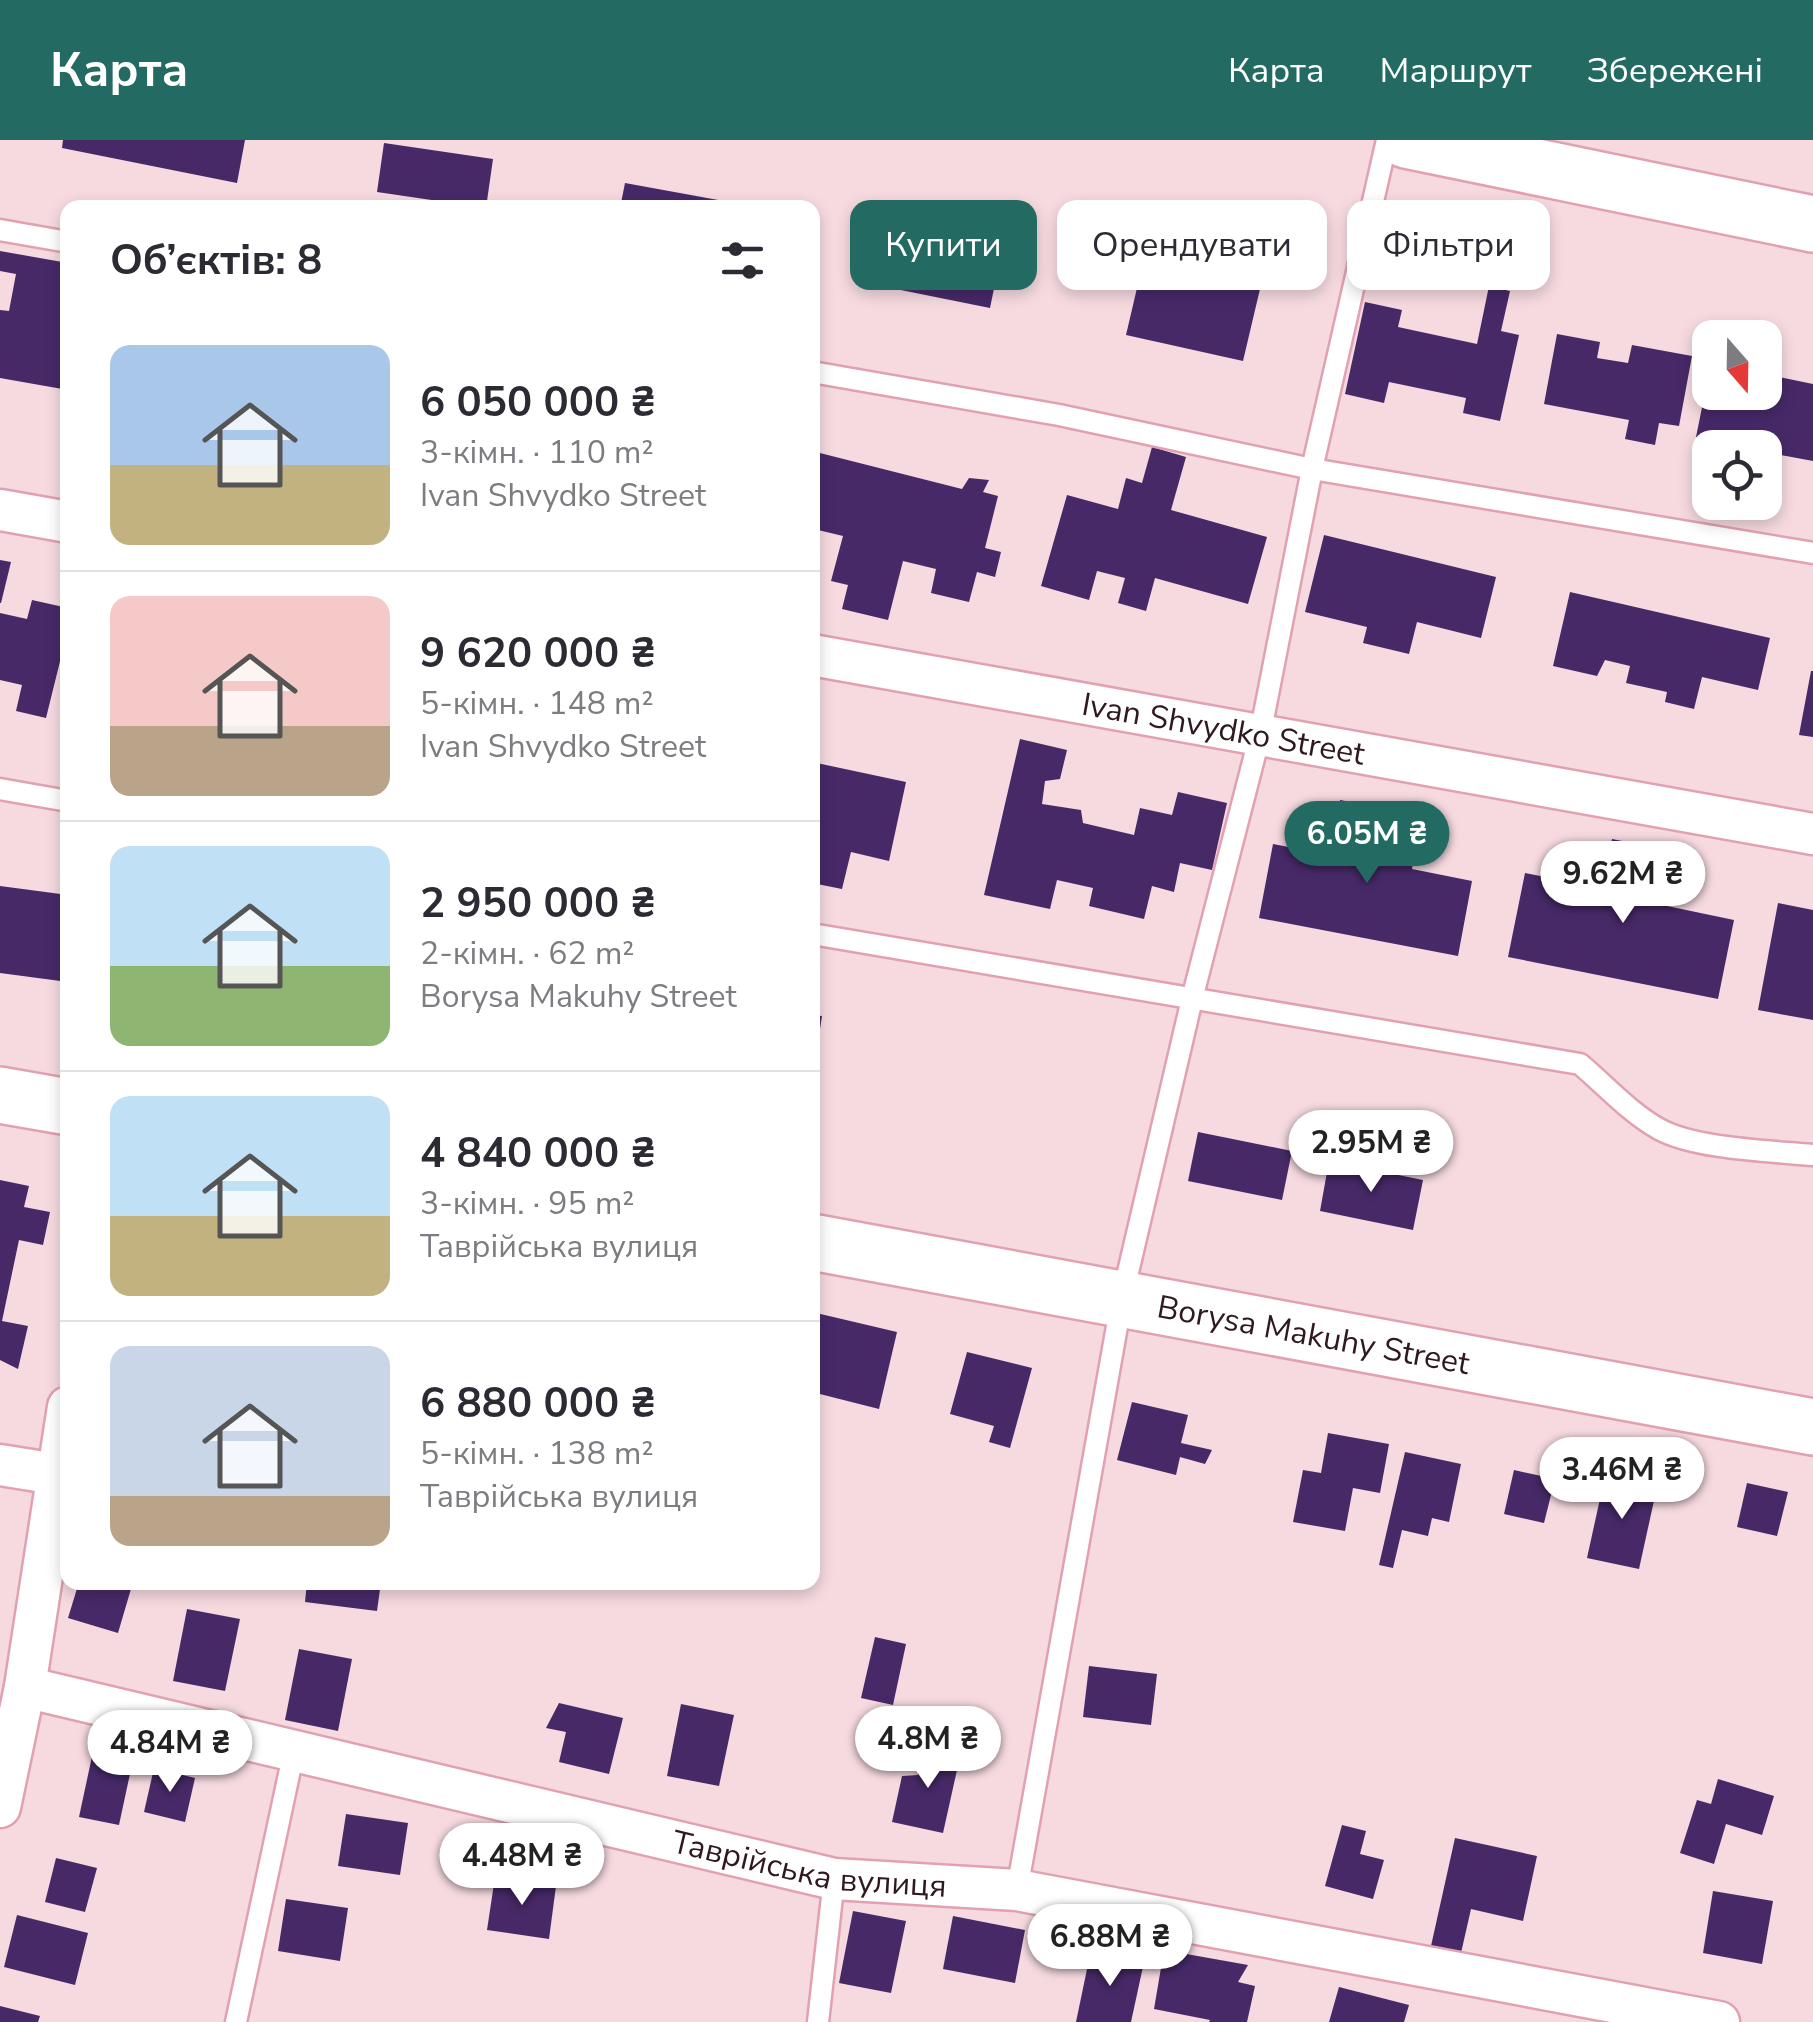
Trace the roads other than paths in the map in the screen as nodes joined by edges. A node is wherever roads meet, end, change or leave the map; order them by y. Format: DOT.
graph roads {
  1 [pos="1387,140"];
  2 [pos="1406,140"];
  3 [pos="1813,224"];
  4 [pos="0,230"];
  5 [pos="60,241"];
  6 [pos="820,373"];
  7 [pos="1312,469"];
  8 [pos="0,510"];
  9 [pos="60,521"];
  10 [pos="1813,553"];
  11 [pos="820,656"];
  12 [pos="1260,735"];
  13 [pos="0,789"];
  14 [pos="60,800"];
  15 [pos="1813,834"];
  16 [pos="820,935"];
  17 [pos="1192,999"];
  18 [pos="0,1095"];
  19 [pos="60,1106"];
  20 [pos="1813,1156"];
  21 [pos="820,1243"];
  22 [pos="1122,1298"];
  23 [pos="1813,1427"];
  24 [pos="60,1452"];
  25 [pos="0,1465"];
  26 [pos="56,1474"];
  27 [pos="25,1688"];
  28 [pos="294,1751"];
  29 [pos="0,1807"];
  30 [pos="834,1879"];
  31 [pos="1017,1890"];
  32 [pos="236,2022"];
  33 [pos="818,2022"];
  34 [pos="1719,2022"];
  1 -- 7 [label="lane"];
  2 -- 3 [label="main road"];
  4 -- 5 [label="lane"];
  6 -- 7 [label="lane"];
  7 -- 10 [label="lane"];
  7 -- 12 [label="lane"];
  8 -- 9 [label="street"];
  11 -- 12 [label="street, Ivan Shvydko Street"];
  12 -- 15 [label="street, Ivan Shvydko Street"];
  12 -- 17 [label="lane"];
  13 -- 14 [label="lane"];
  16 -- 17 [label="lane"];
  17 -- 20 [label="lane"];
  17 -- 22 [label="lane"];
  18 -- 19 [label="main road"];
  21 -- 22 [label="main road, Borysa Makuhy Street"];
  22 -- 23 [label="main road, Borysa Makuhy Street"];
  22 -- 31 [label="lane"];
  24 -- 26 [label="street"];
  25 -- 26 [label="street"];
  26 -- 27 [label="street"];
  27 -- 28 [label="street, Таврійська вулиця"];
  27 -- 29 [label="street"];
  28 -- 30 [label="street, Таврійська вулиця"];
  28 -- 32 [label="lane"];
  30 -- 31 [label="street, Таврійська вулиця"];
  30 -- 33 [label="lane"];
  31 -- 34 [label="street, Таврійська вулиця"];
}
